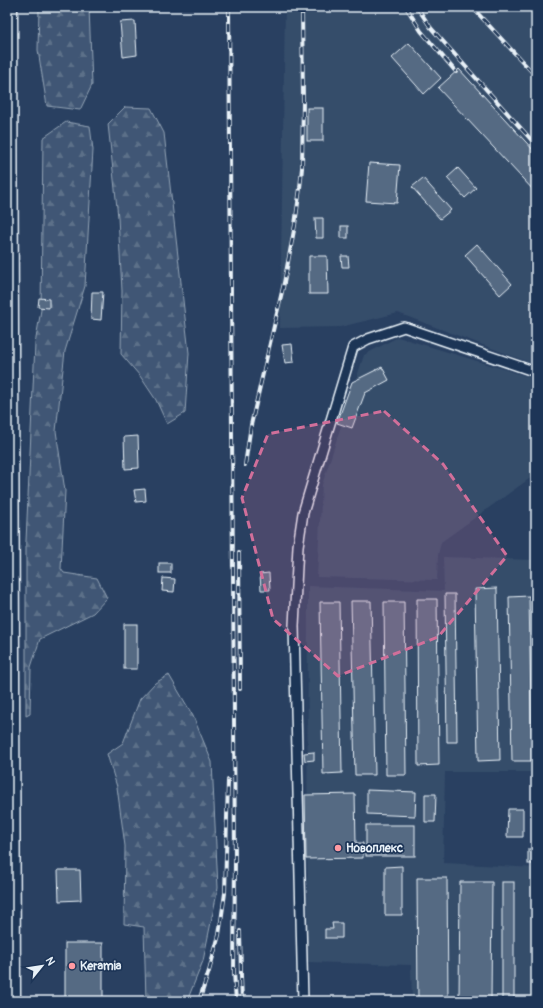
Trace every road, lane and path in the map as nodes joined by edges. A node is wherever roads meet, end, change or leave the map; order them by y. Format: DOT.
graph roads {
  1 [pos="11,7"];
  2 [pos="536,372"];
  3 [pos="14,1001"];
  4 [pos="303,1001"];
  1 -- 3 [label="main road"];
  2 -- 4 [label="street"];
}
